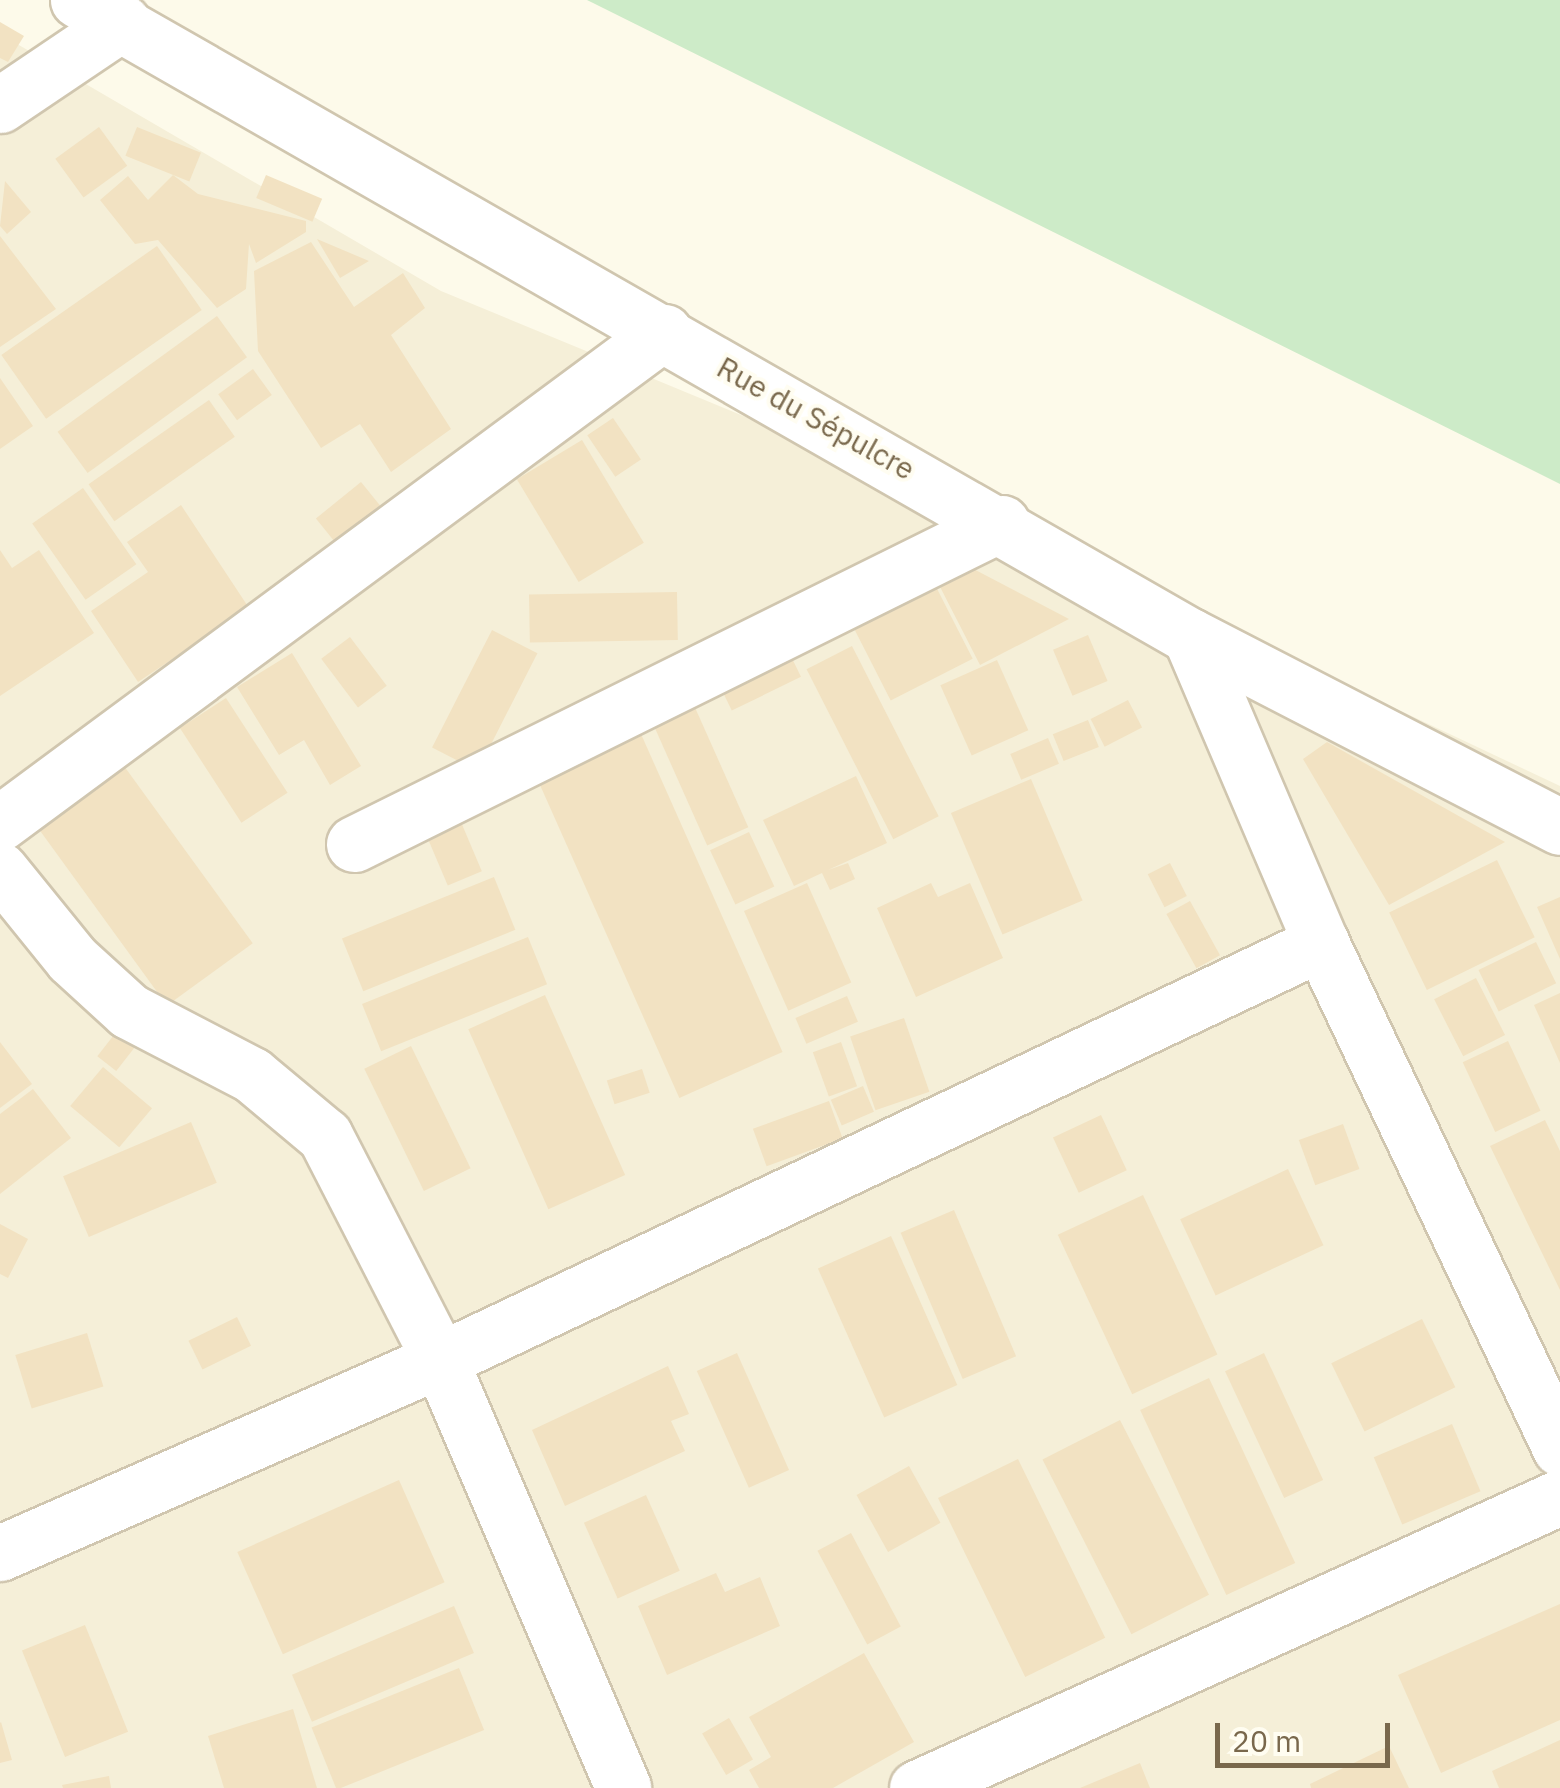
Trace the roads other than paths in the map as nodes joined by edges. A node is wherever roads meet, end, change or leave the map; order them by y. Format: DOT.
graph roads {
  1 [pos="100,11"];
  2 [pos="0,105"];
  3 [pos="664,332"];
  4 [pos="1002,524"];
  5 [pos="1190,636"];
  6 [pos="0,823"];
  7 [pos="1560,827"];
  8 [pos="354,844"];
  9 [pos="0,870"];
  10 [pos="1321,943"];
  11 [pos="440,1360"];
  12 [pos="1560,1448"];
  13 [pos="1560,1496"];
  14 [pos="0,1553"];
  15 [pos="623,1788"];
  16 [pos="917,1788"];
  1 -- 2 [label="street"];
  1 -- 3 [label="street, Rue du Sépulcre"];
  3 -- 4 [label="street, Rue du Sépulcre"];
  3 -- 6 [label="street"];
  4 -- 5 [label="street, Rue du Sépulcre"];
  4 -- 8 [label="street"];
  5 -- 7 [label="street, Rue du Sépulcre"];
  5 -- 10 [label="street"];
  9 -- 11 [label="street"];
  10 -- 11 [label="street"];
  10 -- 12 [label="street"];
  11 -- 14 [label="street"];
  11 -- 15 [label="street"];
  13 -- 16 [label="street"];
}
